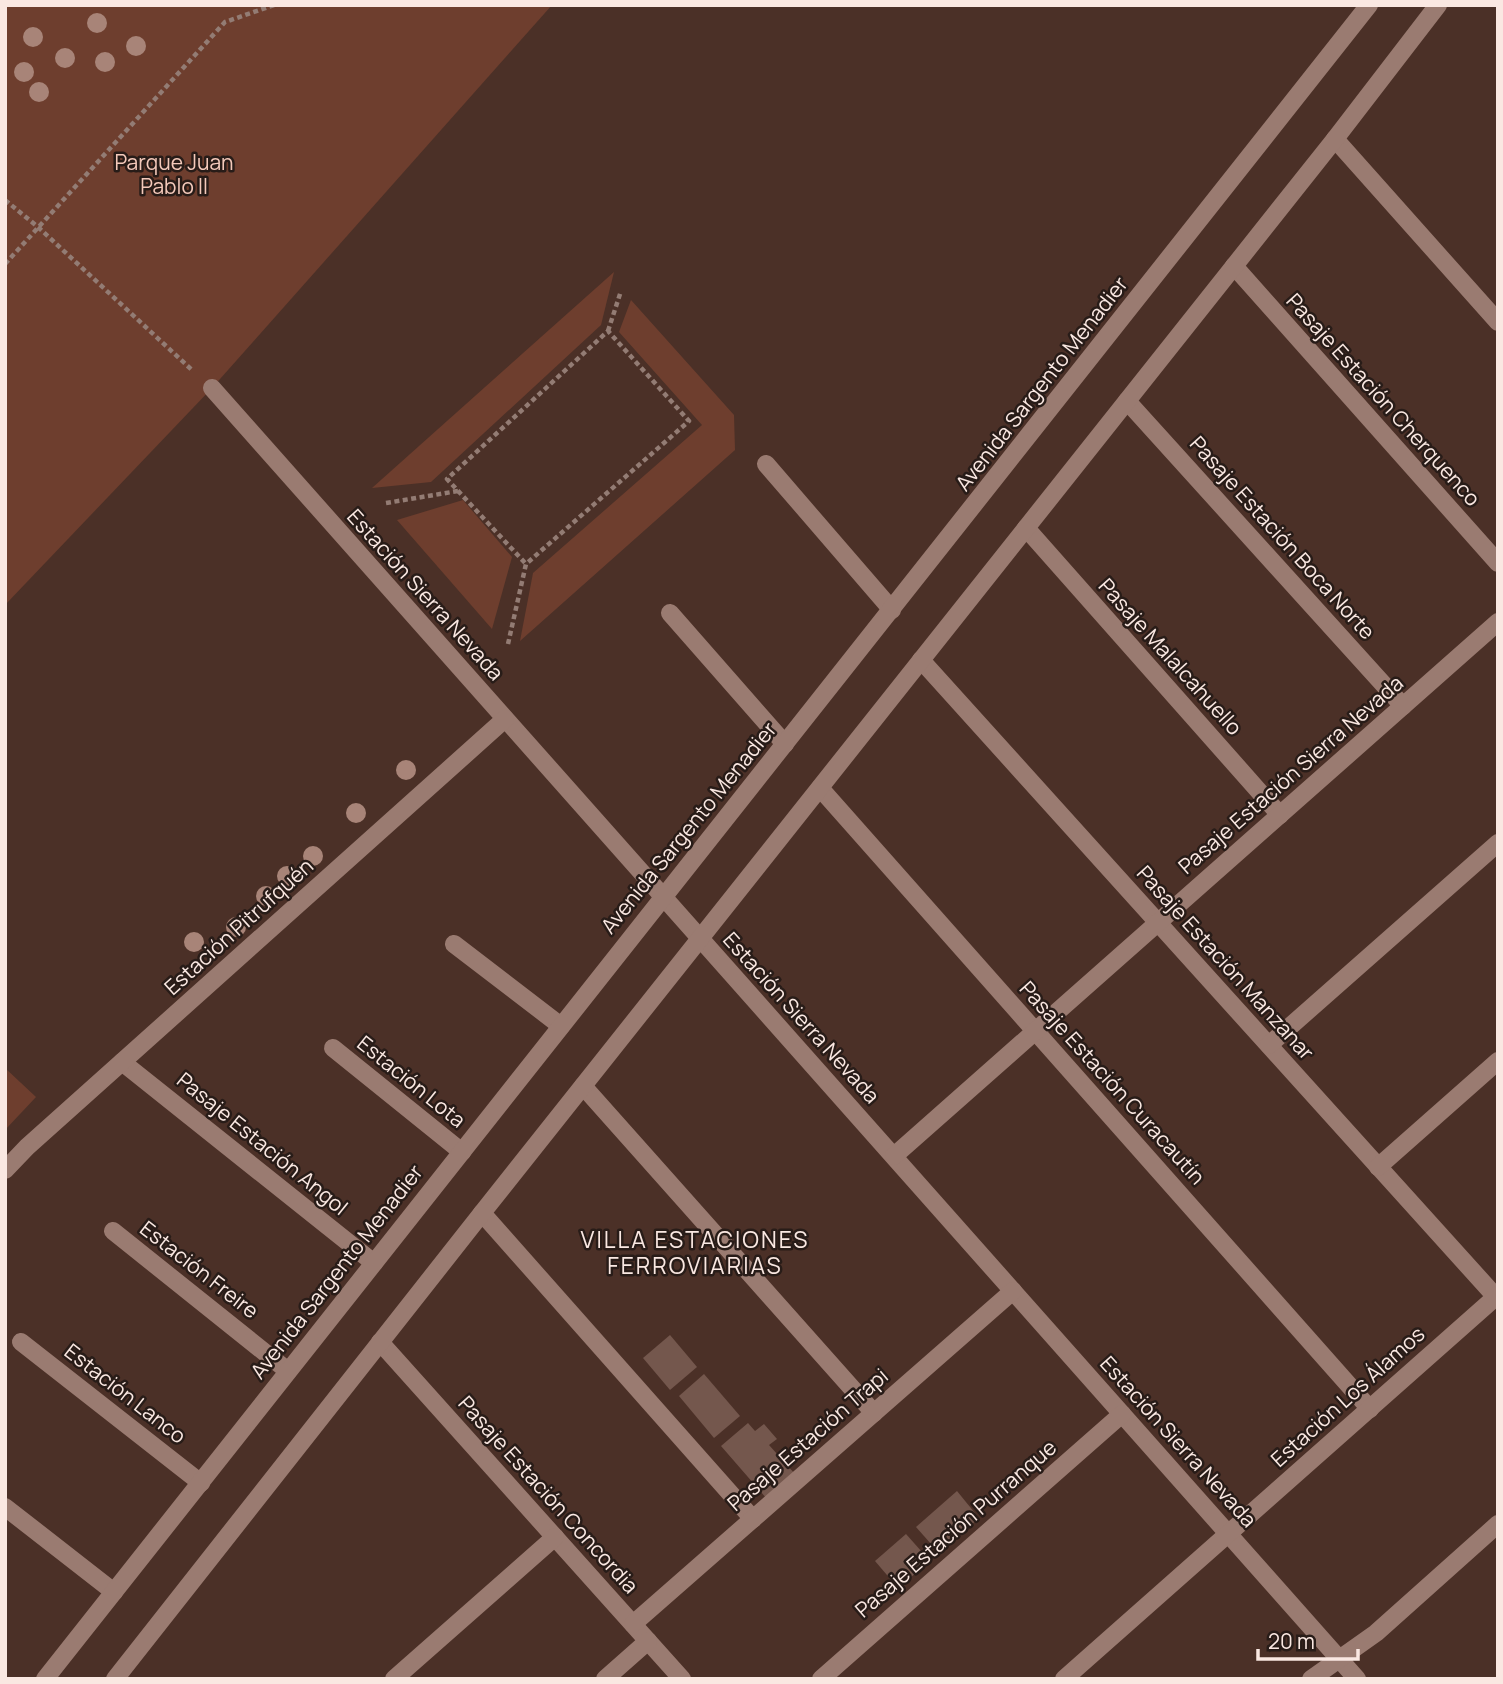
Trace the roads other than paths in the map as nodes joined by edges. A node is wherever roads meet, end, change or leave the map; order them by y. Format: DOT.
graph roads {
  1 [pos="1369,5"];
  2 [pos="1438,5"];
  3 [pos="1335,139"];
  4 [pos="1234,266"];
  5 [pos="1498,321"];
  6 [pos="212,388"];
  7 [pos="1127,401"];
  8 [pos="766,464"];
  9 [pos="1026,528"];
  10 [pos="1498,563"];
  11 [pos="892,610"];
  12 [pos="670,613"];
  13 [pos="1498,622"];
  14 [pos="921,660"];
  15 [pos="1403,706"];
  16 [pos="505,719"];
  17 [pos="785,744"];
  18 [pos="820,788"];
  19 [pos="1280,815"];
  20 [pos="1498,843"];
  21 [pos="663,897"];
  22 [pos="1158,922"];
  23 [pos="700,939"];
  24 [pos="454,944"];
  25 [pos="561,1026"];
  26 [pos="1035,1031"];
  27 [pos="1269,1045"];
  28 [pos="333,1048"];
  29 [pos="1498,1061"];
  30 [pos="122,1062"];
  31 [pos="583,1086"];
  32 [pos="462,1152"];
  33 [pos="894,1156"];
  34 [pos="1378,1167"];
  35 [pos="5,1170"];
  36 [pos="482,1213"];
  37 [pos="113,1231"];
  38 [pos="374,1263"];
  39 [pos="1013,1291"];
  40 [pos="1497,1296"];
  41 [pos="21,1342"];
  42 [pos="380,1342"];
  43 [pos="288,1371"];
  44 [pos="1370,1409"];
  45 [pos="874,1413"];
  46 [pos="1122,1414"];
  47 [pos="201,1483"];
  48 [pos="5,1507"];
  49 [pos="753,1519"];
  50 [pos="1498,1524"];
  51 [pos="1229,1534"];
  52 [pos="555,1537"];
  53 [pos="114,1592"];
  54 [pos="633,1624"];
  55 [pos="648,1641"];
  56 [pos="1339,1659"];
  57 [pos="46,1679"];
  58 [pos="115,1679"];
  59 [pos="394,1679"];
  60 [pos="605,1679"];
  61 [pos="682,1679"];
  62 [pos="821,1679"];
  63 [pos="1064,1679"];
  64 [pos="1311,1679"];
  65 [pos="1357,1679"];
  1 -- 11 [label="street, Avenida Sargento Menadier"];
  2 -- 3 [label="street"];
  3 -- 4 [label="street"];
  3 -- 5 [label="street"];
  4 -- 7 [label="street"];
  4 -- 10 [label="street, Pasaje Estación Cherquenco"];
  6 -- 16 [label="street, Estación Sierra Nevada"];
  7 -- 9 [label="street"];
  7 -- 15 [label="street, Pasaje Estación Boca Norte"];
  8 -- 11 [label="street"];
  9 -- 14 [label="street"];
  9 -- 19 [label="street, Pasaje Malalcahuello"];
  11 -- 17 [label="street, Avenida Sargento Menadier"];
  12 -- 17 [label="street"];
  13 -- 15 [label="street, Pasaje Estación Sierra Nevada"];
  14 -- 18 [label="street"];
  14 -- 22 [label="street, Pasaje Estación Manzanar"];
  15 -- 19 [label="street, Pasaje Estación Sierra Nevada"];
  16 -- 21 [label="street, Estación Sierra Nevada"];
  16 -- 30 [label="street, Estación Pitrufquén"];
  17 -- 21 [label="street, Avenida Sargento Menadier"];
  18 -- 23 [label="street"];
  18 -- 26 [label="street, Pasaje Estación Curacautín"];
  19 -- 22 [label="street, Pasaje Estación Sierra Nevada"];
  20 -- 27 [label="street"];
  21 -- 23 [label="street, Estación Sierra Nevada"];
  21 -- 25 [label="street, Avenida Sargento Menadier"];
  22 -- 26 [label="street, Pasaje Estación Sierra Nevada"];
  22 -- 27 [label="street, Pasaje Estación Manzanar"];
  23 -- 31 [label="street"];
  23 -- 33 [label="street, Estación Sierra Nevada"];
  24 -- 25 [label="street"];
  25 -- 32 [label="street, Avenida Sargento Menadier"];
  26 -- 33 [label="street, Pasaje Estación Sierra Nevada"];
  26 -- 44 [label="street, Pasaje Estación Curacautín"];
  27 -- 34 [label="street, Pasaje Estación Manzanar"];
  28 -- 32 [label="street, Estación Lota"];
  29 -- 34 [label="street"];
  30 -- 35 [label="street, Estación Pitrufquén"];
  30 -- 38 [label="street, Pasaje Estación Angol"];
  31 -- 36 [label="street"];
  31 -- 45 [label="street"];
  32 -- 38 [label="street, Avenida Sargento Menadier"];
  33 -- 39 [label="street, Estación Sierra Nevada"];
  34 -- 40 [label="street, Pasaje Estación Manzanar"];
  36 -- 42 [label="street"];
  36 -- 49 [label="street"];
  37 -- 43 [label="street, Estación Freire"];
  38 -- 43 [label="street, Avenida Sargento Menadier"];
  39 -- 45 [label="street, Pasaje Estación Trapi"];
  39 -- 46 [label="street, Estación Sierra Nevada"];
  40 -- 44 [label="street, Estación Los Álamos"];
  41 -- 47 [label="street, Estación Lanco"];
  42 -- 52 [label="street, Pasaje Estación Concordia"];
  42 -- 58 [label="street"];
  43 -- 47 [label="street, Avenida Sargento Menadier"];
  44 -- 51 [label="street, Estación Los Álamos"];
  45 -- 49 [label="street, Pasaje Estación Trapi"];
  46 -- 51 [label="street, Estación Sierra Nevada"];
  46 -- 62 [label="street, Pasaje Estación Purranque"];
  47 -- 53 [label="street, Avenida Sargento Menadier"];
  48 -- 53 [label="street"];
  49 -- 54 [label="street, Pasaje Estación Trapi"];
  50 -- 56 [label="street"];
  51 -- 56 [label="street, Estación Sierra Nevada"];
  51 -- 63 [label="street, Estación Los Álamos"];
  52 -- 54 [label="street, Pasaje Estación Concordia"];
  52 -- 59 [label="street"];
  53 -- 57 [label="street, Avenida Sargento Menadier"];
  54 -- 55 [label="street, Pasaje Estación Concordia"];
  55 -- 60 [label="street"];
  55 -- 61 [label="street, Pasaje Estación Concordia"];
  56 -- 64 [label="street"];
  56 -- 65 [label="street, Estación Sierra Nevada"];
}
